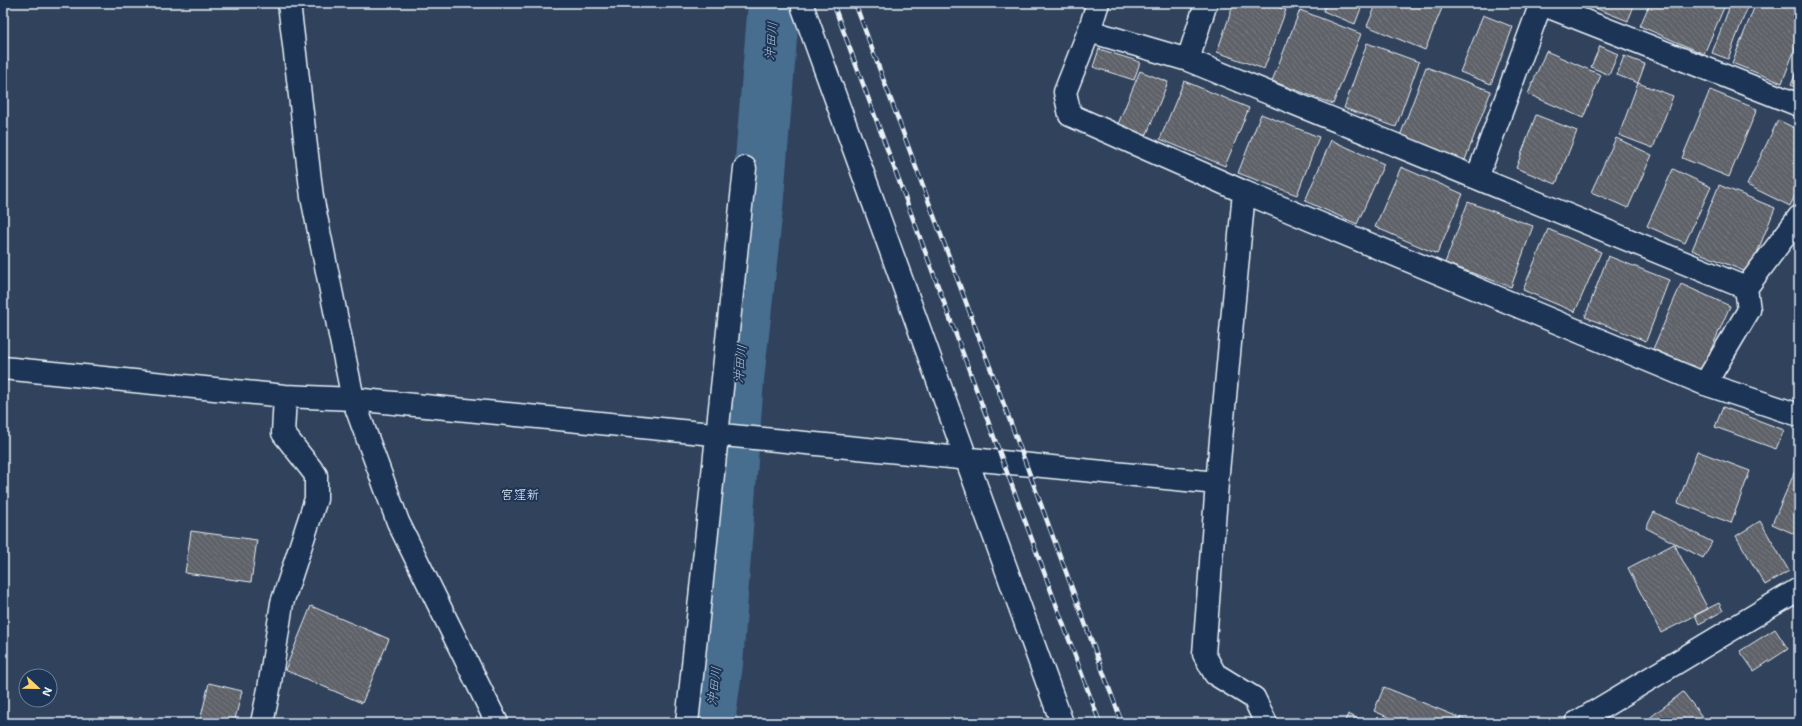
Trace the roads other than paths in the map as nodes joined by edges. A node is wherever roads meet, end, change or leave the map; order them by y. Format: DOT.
graph roads {
  1 [pos="289,3"];
  2 [pos="1098,3"];
  3 [pos="1206,3"];
  4 [pos="1540,3"];
  5 [pos="803,8"];
  6 [pos="1089,31"];
  7 [pos="1188,60"];
  8 [pos="1799,105"];
  9 [pos="745,168"];
  10 [pos="1477,178"];
  11 [pos="1244,192"];
  12 [pos="1799,217"];
  13 [pos="1746,288"];
  14 [pos="3,368"];
  15 [pos="1705,384"];
  16 [pos="285,396"];
  17 [pos="353,399"];
  18 [pos="1799,415"];
  19 [pos="716,434"];
  20 [pos="965,458"];
  21 [pos="1217,483"];
  22 [pos="1799,589"];
  23 [pos="262,723"];
  24 [pos="497,723"];
  25 [pos="687,723"];
  26 [pos="1062,723"];
  27 [pos="1266,723"];
  28 [pos="1576,723"];
  1 -- 17 [label="street"];
  2 -- 6 [label="street"];
  3 -- 7 [label="street"];
  4 -- 8 [label="street"];
  4 -- 10 [label="street"];
  5 -- 20 [label="street"];
  6 -- 7 [label="street"];
  6 -- 11 [label="street"];
  7 -- 10 [label="street"];
  9 -- 19 [label="street"];
  10 -- 13 [label="street"];
  11 -- 15 [label="street"];
  11 -- 21 [label="street"];
  12 -- 13 [label="street"];
  13 -- 15 [label="street"];
  14 -- 16 [label="street"];
  15 -- 18 [label="street"];
  16 -- 17 [label="street"];
  16 -- 23 [label="street"];
  17 -- 19 [label="street"];
  17 -- 24 [label="street"];
  19 -- 20 [label="street"];
  19 -- 25 [label="street"];
  20 -- 21 [label="street"];
  20 -- 26 [label="street"];
  21 -- 27 [label="street"];
  22 -- 28 [label="street"];
}
